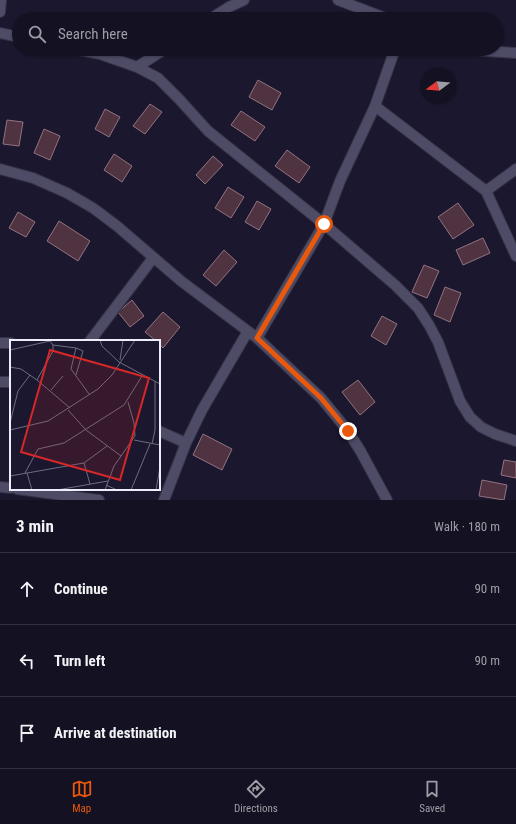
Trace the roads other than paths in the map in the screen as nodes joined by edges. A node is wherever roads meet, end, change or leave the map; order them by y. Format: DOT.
graph roads {
  1 [pos="1,0"];
  2 [pos="244,0"];
  3 [pos="338,0"];
  4 [pos="0,12"];
  5 [pos="221,12"];
  6 [pos="370,12"];
  7 [pos="0,33"];
  8 [pos="12,36"];
  9 [pos="504,52"];
  10 [pos="516,53"];
  11 [pos="106,56"];
  12 [pos="154,56"];
  13 [pos="393,56"];
  14 [pos="137,67"];
  15 [pos="375,106"];
  16 [pos="0,169"];
  17 [pos="516,169"];
  18 [pos="486,191"];
  19 [pos="324,224"];
  20 [pos="516,256"];
  21 [pos="153,258"];
  22 [pos="248,331"];
  23 [pos="257,338"];
  24 [pos="91,340"];
  25 [pos="160,431"];
  26 [pos="516,441"];
  27 [pos="186,443"];
  28 [pos="0,487"];
  29 [pos="10,488"];
  30 [pos="24,490"];
  31 [pos="99,500"];
  32 [pos="164,500"];
  33 [pos="387,500"];
  1 -- 4 [label="street"];
  2 -- 5 [label="street"];
  3 -- 6 [label="street"];
  7 -- 8 [label="street"];
  9 -- 10 [label="street"];
  11 -- 14 [label="street"];
  12 -- 14 [label="street"];
  13 -- 15 [label="street"];
  14 -- 19 [label="street"];
  15 -- 18 [label="street"];
  15 -- 19 [label="street"];
  16 -- 21 [label="street"];
  17 -- 18 [label="street"];
  18 -- 20 [label="street"];
  19 -- 23 [label="street"];
  19 -- 26 [label="street"];
  21 -- 22 [label="street"];
  21 -- 24 [label="street"];
  22 -- 23 [label="street"];
  22 -- 27 [label="street"];
  23 -- 33 [label="street"];
  25 -- 27 [label="street"];
  27 -- 32 [label="street"];
  28 -- 29 [label="street"];
  30 -- 31 [label="street"];
}
